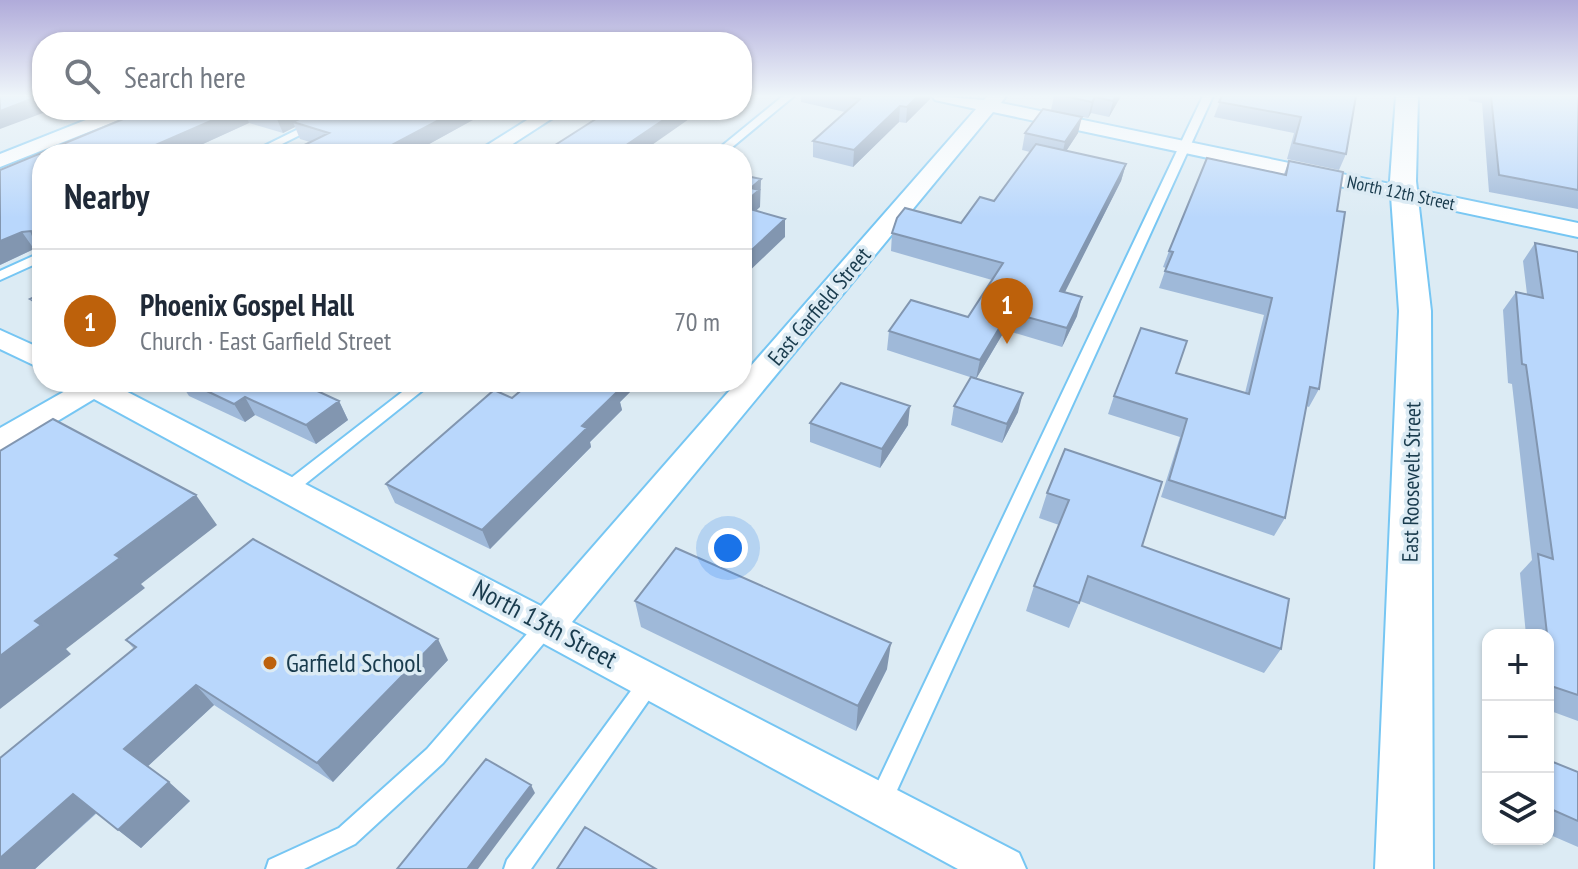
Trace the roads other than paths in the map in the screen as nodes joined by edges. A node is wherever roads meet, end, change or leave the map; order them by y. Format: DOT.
graph roads {
  1 [pos="963,137"];
  2 [pos="1138,137"];
  3 [pos="1190,137"];
  4 [pos="1406,137"];
  5 [pos="32,148"];
  6 [pos="1185,148"];
  7 [pos="0,161"];
  8 [pos="1404,193"];
  9 [pos="1578,230"];
  10 [pos="32,261"];
  11 [pos="0,276"];
  12 [pos="0,338"];
  13 [pos="32,355"];
  14 [pos="752,384"];
  15 [pos="81,392"];
  16 [pos="109,392"];
  17 [pos="412,392"];
  18 [pos="745,392"];
  19 [pos="0,442"];
  20 [pos="288,489"];
  21 [pos="547,625"];
  22 [pos="651,680"];
  23 [pos="879,803"];
  24 [pos="278,869"];
  25 [pos="516,869"];
  26 [pos="1003,869"];
  27 [pos="1404,869"];
  1 -- 14 [label="street, East Garfield Street"];
  2 -- 6 [label="street, North 12th Street"];
  3 -- 6 [label="lane"];
  4 -- 8 [label="street, East Roosevelt Street"];
  5 -- 7 [label="street"];
  6 -- 8 [label="street, North 12th Street"];
  6 -- 23 [label="lane"];
  8 -- 9 [label="street, North 12th Street"];
  8 -- 27 [label="street, East Roosevelt Street"];
  10 -- 11 [label="lane"];
  12 -- 13 [label="street"];
  15 -- 19 [label="street"];
  16 -- 20 [label="street, North 13th Street"];
  17 -- 20 [label="lane"];
  18 -- 21 [label="street, East Garfield Street"];
  20 -- 21 [label="street, North 13th Street"];
  21 -- 22 [label="street, North 13th Street"];
  21 -- 24 [label="lane"];
  22 -- 23 [label="street, North 13th Street"];
  22 -- 25 [label="lane"];
  23 -- 26 [label="street, North 13th Street"];
}
